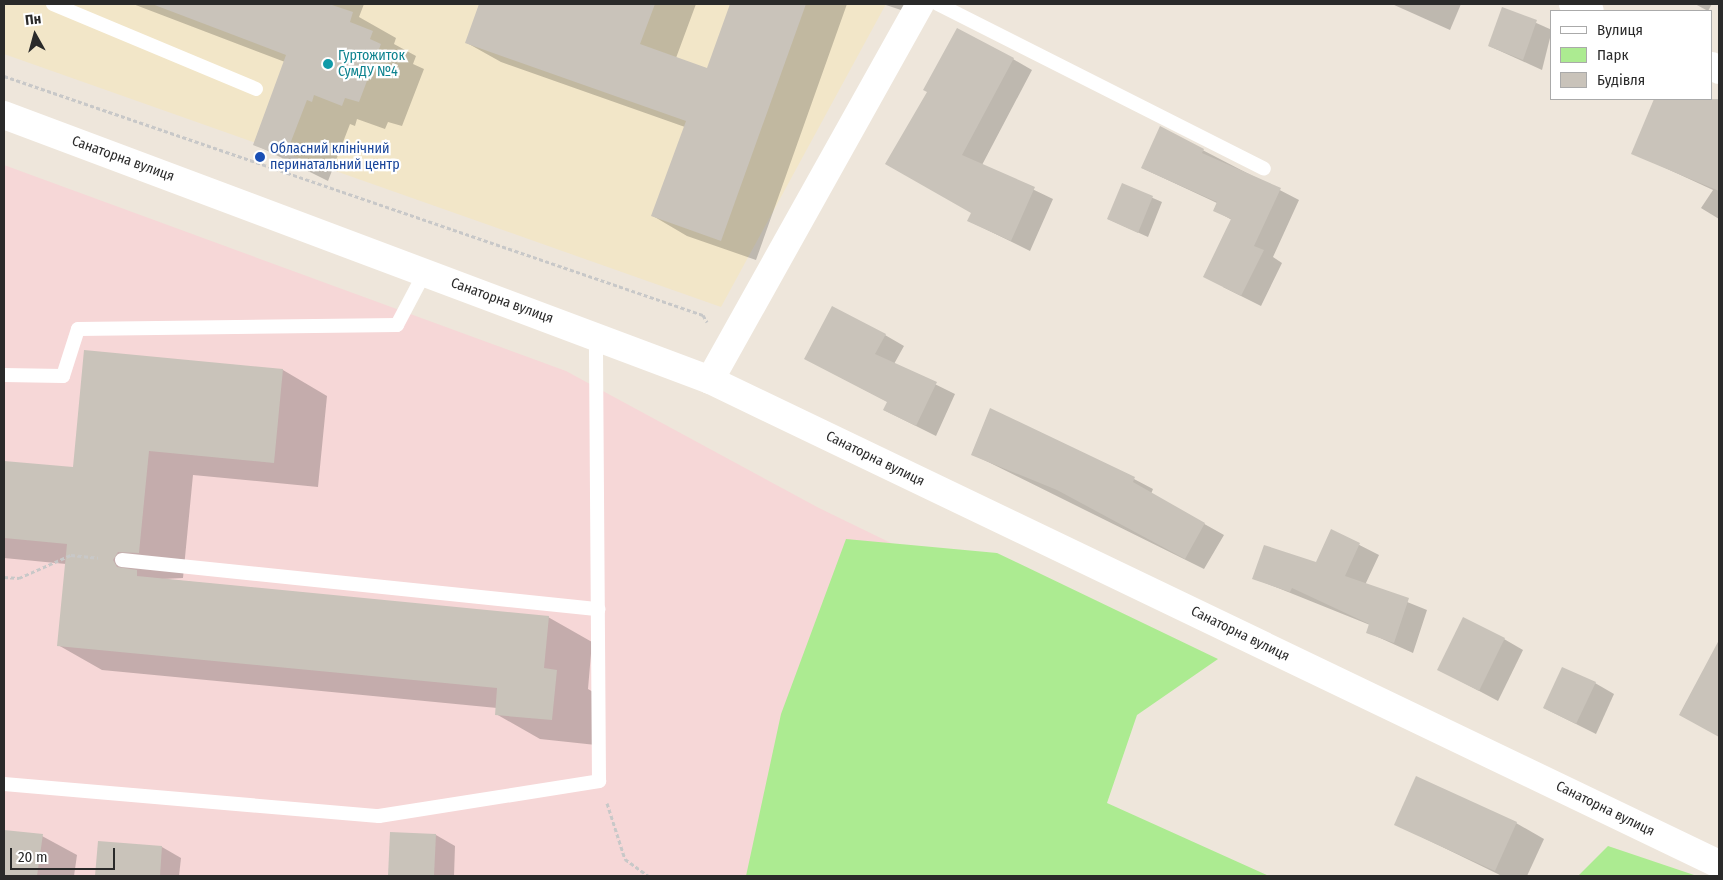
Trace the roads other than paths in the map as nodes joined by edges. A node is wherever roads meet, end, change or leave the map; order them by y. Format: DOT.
graph roads {
  1 [pos="54,4"];
  2 [pos="920,4"];
  3 [pos="938,4"];
  4 [pos="1573,4"];
  5 [pos="1588,10"];
  6 [pos="256,89"];
  7 [pos="4,115"];
  8 [pos="1264,169"];
  9 [pos="425,272"];
  10 [pos="596,335"];
  11 [pos="4,375"];
  12 [pos="710,380"];
  13 [pos="122,560"];
  14 [pos="598,609"];
  15 [pos="4,784"];
  16 [pos="1719,864"];
  1 -- 6 [label="lane"];
  2 -- 12 [label="main road"];
  3 -- 8 [label="lane"];
  4 -- 5 [label="main road"];
  7 -- 9 [label="main road, Санаторна вулиця"];
  9 -- 10 [label="main road, Санаторна вулиця"];
  9 -- 11 [label="lane"];
  10 -- 12 [label="main road, Санаторна вулиця"];
  10 -- 14 [label="lane"];
  12 -- 16 [label="main road, Санаторна вулиця"];
  13 -- 14 [label="lane"];
  14 -- 15 [label="lane"];
}
